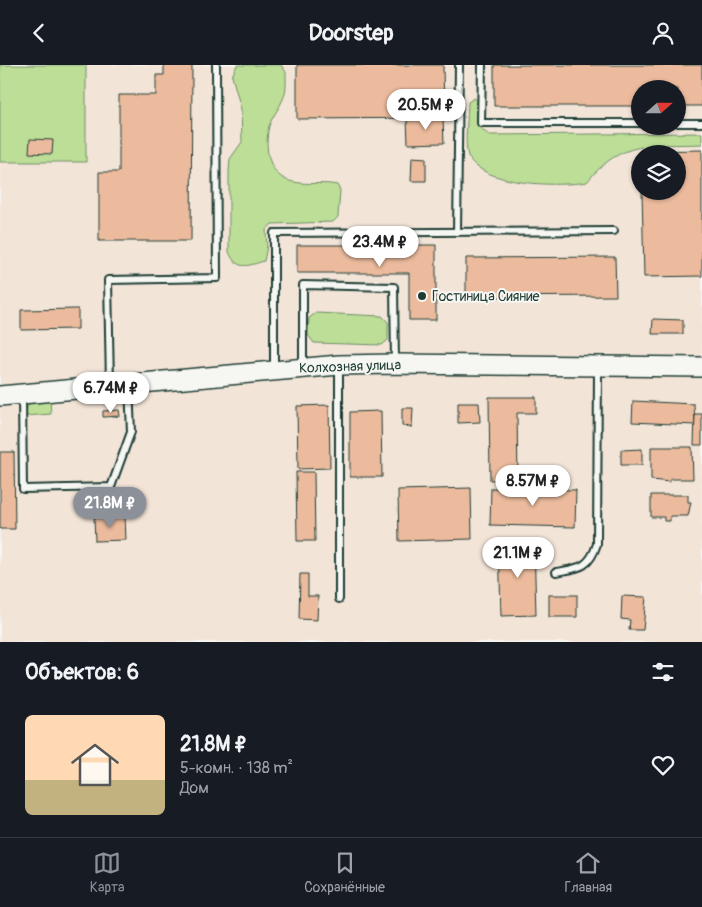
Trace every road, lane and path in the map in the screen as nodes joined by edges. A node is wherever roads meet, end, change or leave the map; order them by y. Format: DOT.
graph roads {
  1 [pos="216,65"];
  2 [pos="459,65"];
  3 [pos="482,65"];
  4 [pos="631,123"];
  5 [pos="686,123"];
  6 [pos="702,123"];
  7 [pos="614,231"];
  8 [pos="457,232"];
  9 [pos="395,364"];
  10 [pos="339,365"];
  11 [pos="598,366"];
  12 [pos="303,367"];
  13 [pos="702,367"];
  14 [pos="274,370"];
  15 [pos="119,385"];
  16 [pos="22,394"];
  17 [pos="0,396"];
  18 [pos="556,572"];
  19 [pos="339,599"];
  1 -- 15 [label="lane"];
  2 -- 8 [label="lane"];
  3 -- 4 [label="lane"];
  5 -- 6 [label="lane"];
  7 -- 8 [label="lane"];
  8 -- 14 [label="lane"];
  9 -- 10 [label="street, Колхозная улица"];
  9 -- 11 [label="street, Колхозная улица"];
  9 -- 12 [label="lane"];
  10 -- 12 [label="street, Колхозная улица"];
  10 -- 19 [label="lane"];
  11 -- 13 [label="street, Колхозная улица"];
  11 -- 18 [label="lane"];
  12 -- 14 [label="street, Колхозная улица"];
  14 -- 15 [label="street, Колхозная улица"];
  15 -- 16 [label="street, Колхозная улица"];
  15 -- 16 [label="lane"];
  16 -- 17 [label="street, Колхозная улица"];
}
